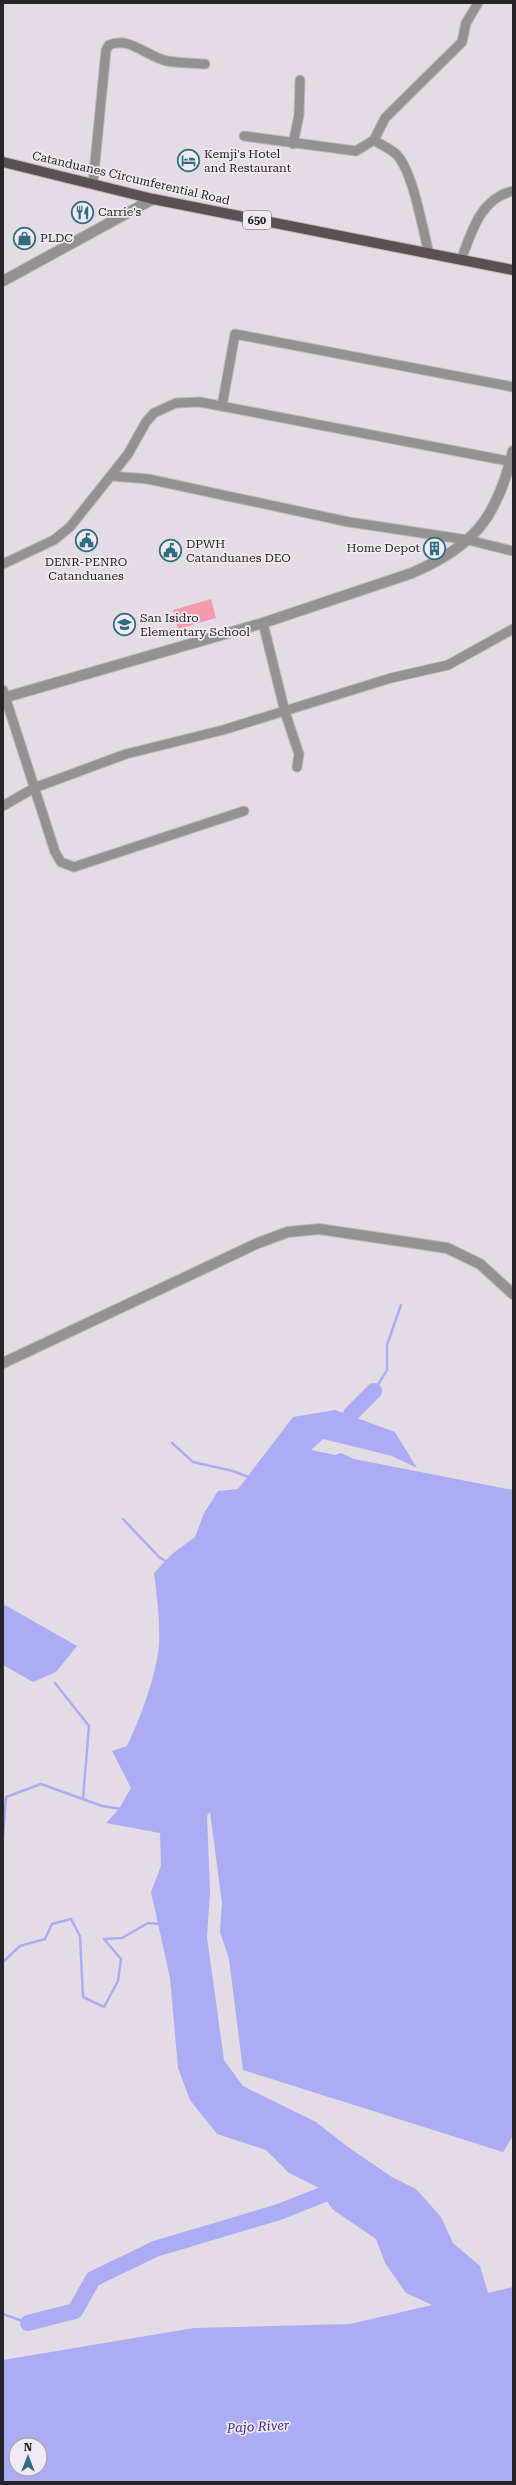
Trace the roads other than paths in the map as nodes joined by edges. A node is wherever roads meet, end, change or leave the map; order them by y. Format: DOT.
graph roads {
  1 [pos="478,3"];
  2 [pos="205,64"];
  3 [pos="300,80"];
  4 [pos="244,136"];
  5 [pos="374,140"];
  6 [pos="292,144"];
  7 [pos="3,162"];
  8 [pos="93,183"];
  9 [pos="513,191"];
  10 [pos="153,199"];
  11 [pos="430,254"];
  12 [pos="461,260"];
  13 [pos="513,270"];
  14 [pos="3,282"];
  15 [pos="513,387"];
  16 [pos="222,406"];
  17 [pos="513,451"];
  18 [pos="512,462"];
  19 [pos="112,476"];
  20 [pos="468,540"];
  21 [pos="513,550"];
  22 [pos="3,564"];
  23 [pos="262,623"];
  24 [pos="513,629"];
  25 [pos="4,696"];
  26 [pos="285,712"];
  27 [pos="297,767"];
  28 [pos="34,788"];
  29 [pos="3,806"];
  30 [pos="244,811"];
  31 [pos="513,1294"];
  32 [pos="3,1363"];
  1 -- 5 [label="street"];
  2 -- 8 [label="street"];
  3 -- 6 [label="street"];
  4 -- 6 [label="street"];
  5 -- 6 [label="street"];
  5 -- 11 [label="street"];
  7 -- 8 [label="main road, Catanduanes Circumferential Road / 650"];
  8 -- 10 [label="main road, Catanduanes Circumferential Road / 650"];
  9 -- 12 [label="street"];
  10 -- 11 [label="main road, Catanduanes Circumferential Road / 650"];
  10 -- 14 [label="street"];
  11 -- 12 [label="main road, Catanduanes Circumferential Road / 650"];
  12 -- 13 [label="main road, Catanduanes Circumferential Road / 650"];
  15 -- 16 [label="street"];
  16 -- 18 [label="street"];
  16 -- 19 [label="street"];
  17 -- 18 [label="street"];
  18 -- 20 [label="street"];
  19 -- 20 [label="street"];
  19 -- 22 [label="street"];
  20 -- 21 [label="street"];
  20 -- 23 [label="street"];
  23 -- 25 [label="street"];
  23 -- 26 [label="street"];
  24 -- 26 [label="street"];
  25 -- 28 [label="street"];
  26 -- 27 [label="street"];
  26 -- 28 [label="street"];
  28 -- 29 [label="street"];
  28 -- 30 [label="street"];
  31 -- 32 [label="street"];
}
